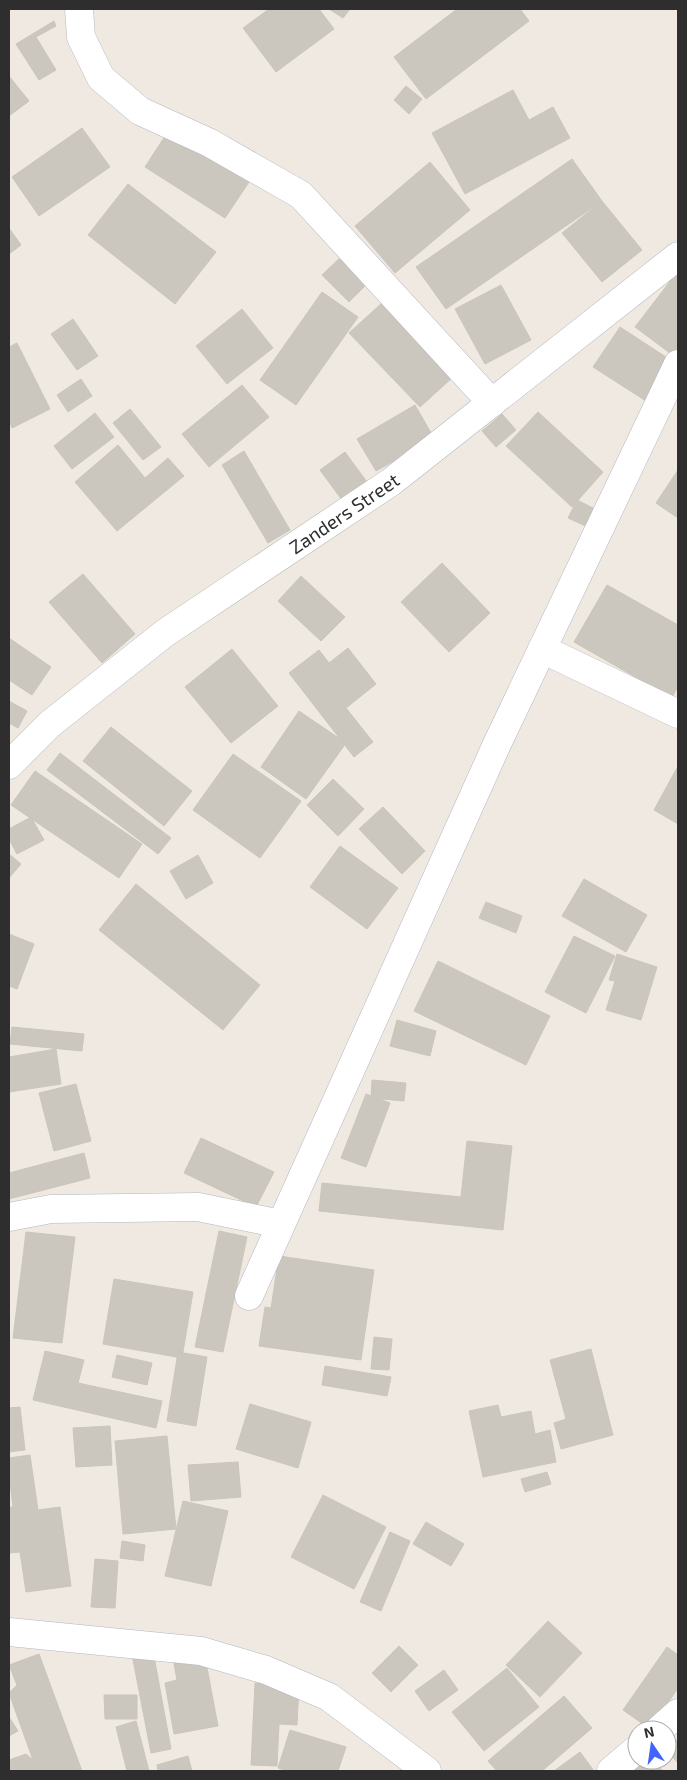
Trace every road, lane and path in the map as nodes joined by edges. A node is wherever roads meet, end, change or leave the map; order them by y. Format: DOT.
graph roads {
  1 [pos="79,9"];
  2 [pos="678,256"];
  3 [pos="678,364"];
  4 [pos="492,403"];
  5 [pos="542,649"];
  6 [pos="678,714"];
  7 [pos="9,766"];
  8 [pos="9,1217"];
  9 [pos="281,1224"];
  10 [pos="249,1296"];
  11 [pos="9,1632"];
  12 [pos="627,1757"];
  13 [pos="427,1771"];
  14 [pos="611,1771"];
  1 -- 4 [label="street"];
  2 -- 4 [label="street, Zanders Street"];
  3 -- 5 [label="street"];
  4 -- 7 [label="street, Zanders Street"];
  5 -- 6 [label="street"];
  5 -- 9 [label="street"];
  8 -- 9 [label="street"];
  9 -- 10 [label="street"];
  11 -- 13 [label="street"];
  12 -- 14 [label="street"];
}
